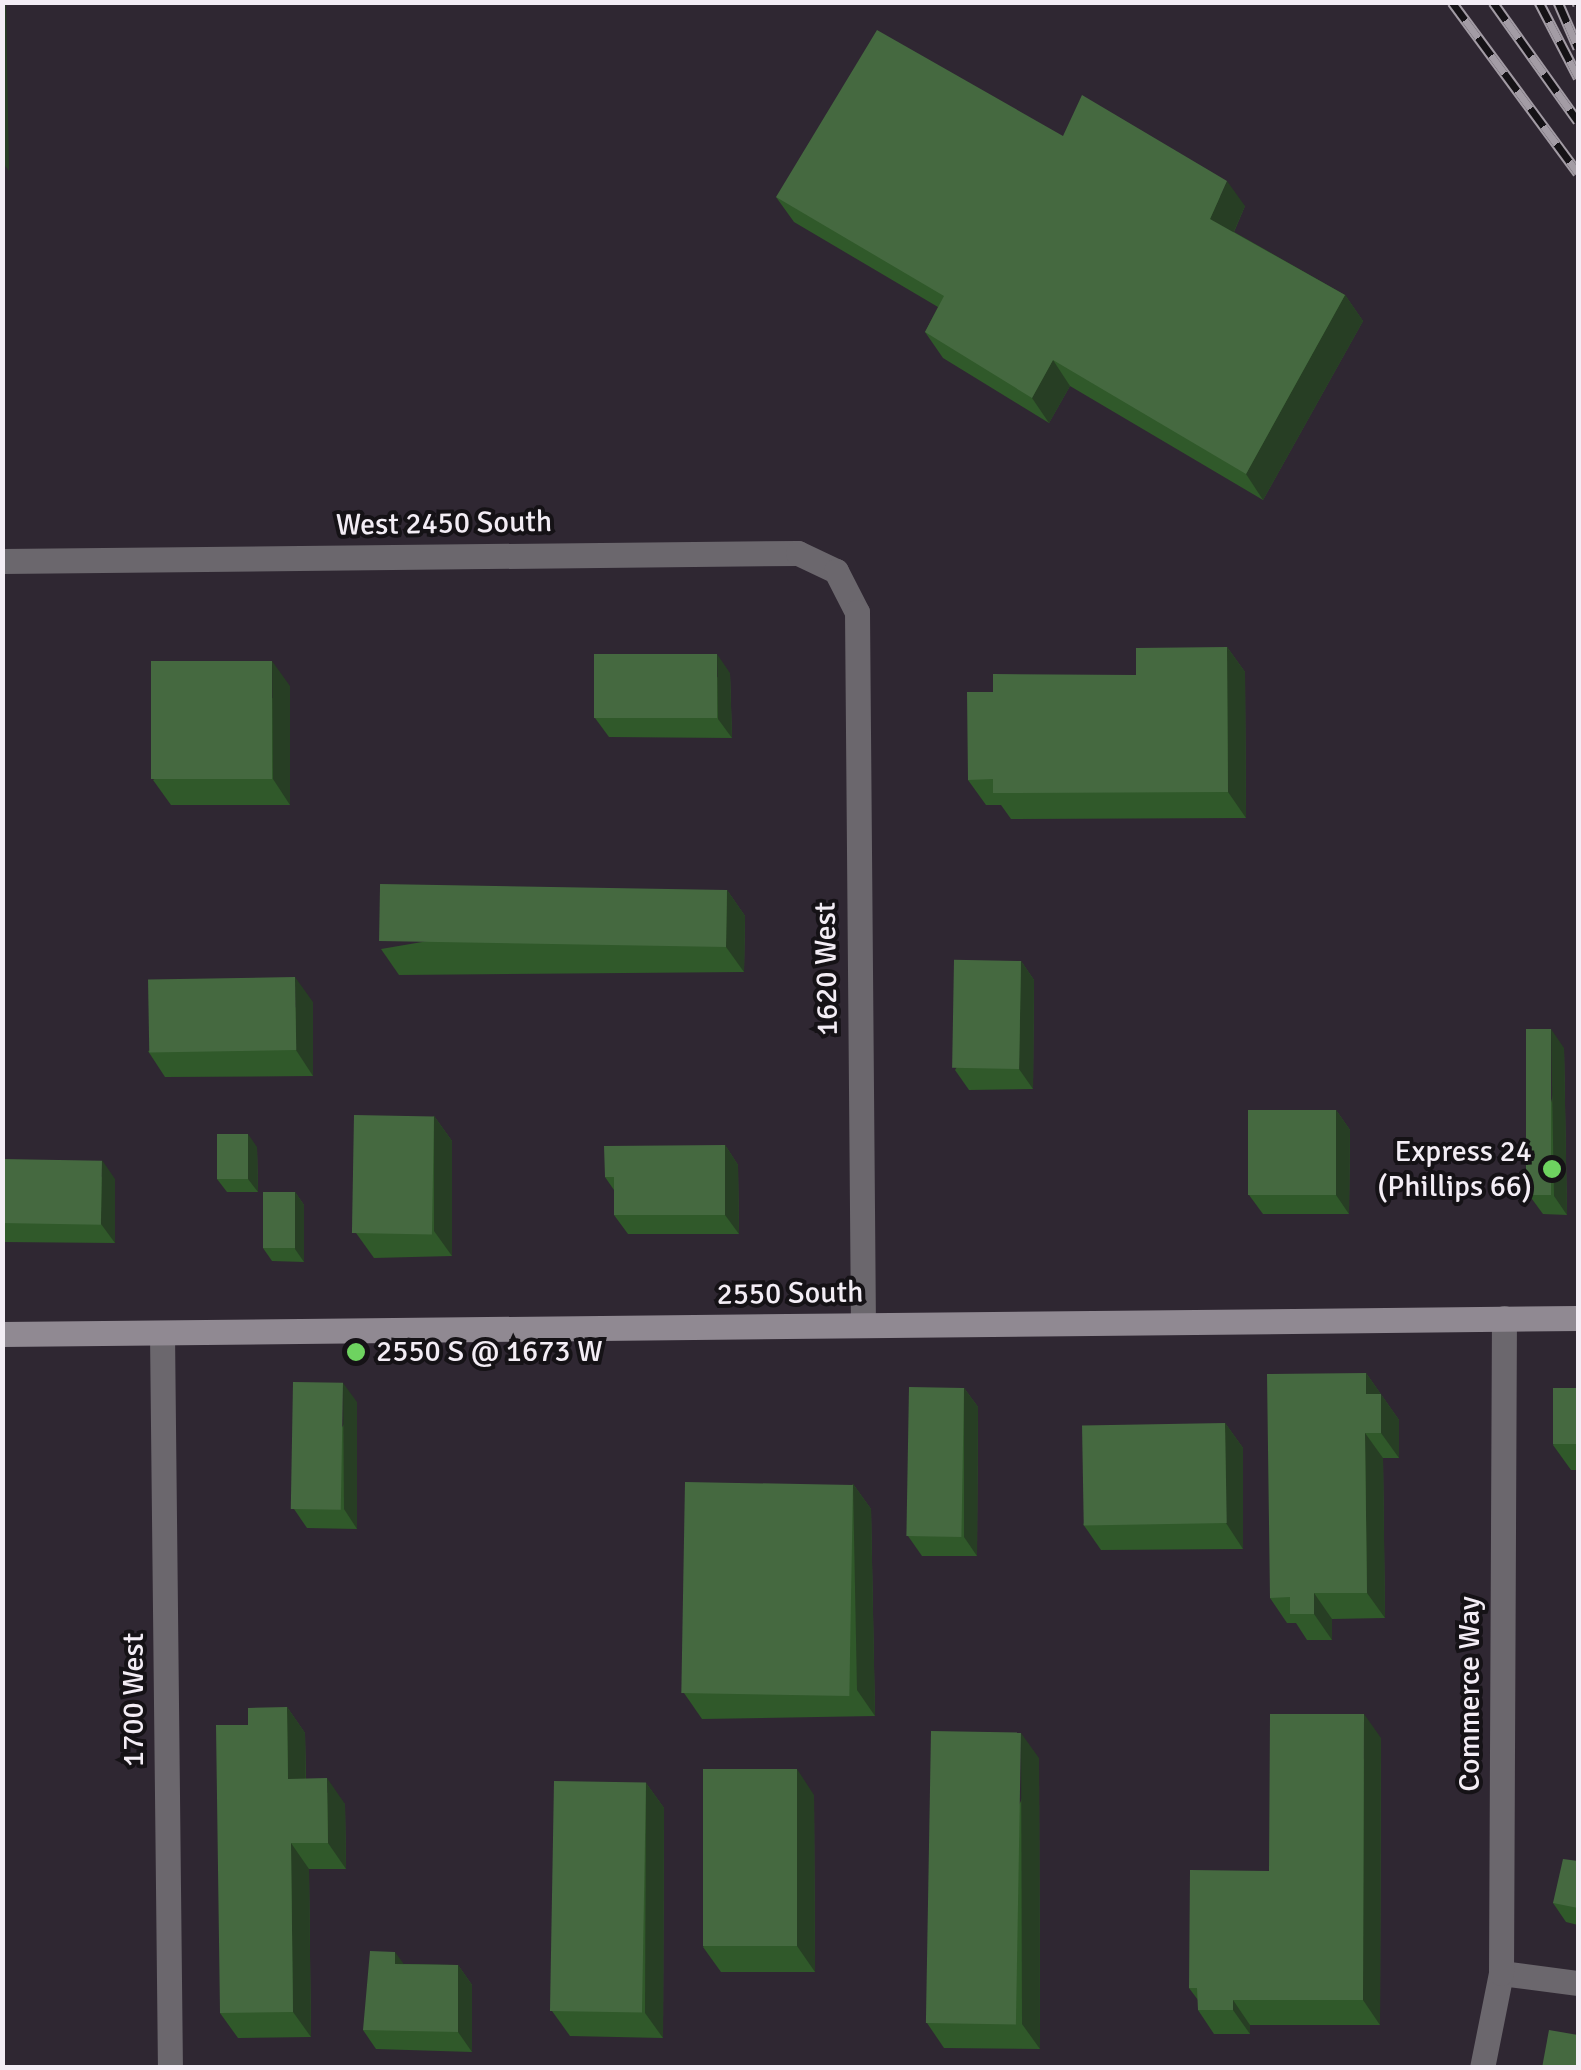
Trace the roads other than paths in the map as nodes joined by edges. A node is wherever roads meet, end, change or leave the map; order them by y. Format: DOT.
graph roads {
  1 [pos="2,561"];
  2 [pos="857,612"];
  3 [pos="1504,1318"];
  4 [pos="1578,1318"];
  5 [pos="863,1326"];
  6 [pos="162,1333"];
  7 [pos="2,1334"];
  8 [pos="1501,1973"];
  9 [pos="1578,1983"];
  10 [pos="170,2068"];
  11 [pos="1482,2068"];
  1 -- 2 [label="street, West 2450 South"];
  2 -- 5 [label="street, 1620 West"];
  3 -- 4 [label="main road, 2550 South"];
  3 -- 5 [label="main road, 2550 South"];
  3 -- 8 [label="street, Commerce Way"];
  5 -- 6 [label="main road, 2550 South"];
  6 -- 7 [label="main road, 2550 South"];
  6 -- 10 [label="street, 1700 West"];
  8 -- 9 [label="street"];
  8 -- 11 [label="street, Commerce Way"];
}
